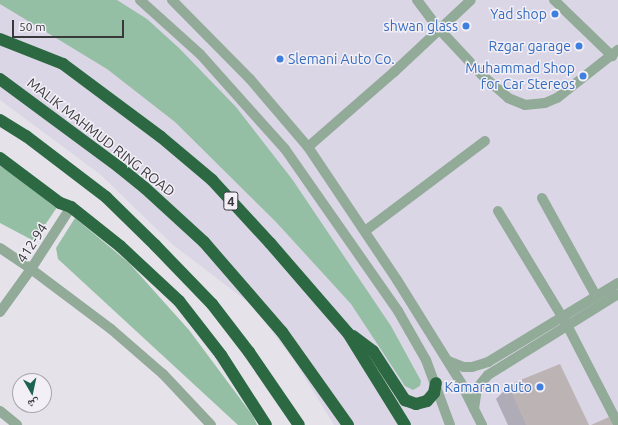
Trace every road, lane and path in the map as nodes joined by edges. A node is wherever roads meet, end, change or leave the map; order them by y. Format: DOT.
graph roads {
  1 [pos="140,0"];
  2 [pos="172,0"];
  3 [pos="417,0"];
  4 [pos="472,0"];
  5 [pos="554,0"];
  6 [pos="439,29"];
  7 [pos="0,39"];
  8 [pos="615,53"];
  9 [pos="0,79"];
  10 [pos="0,120"];
  11 [pos="485,141"];
  12 [pos="308,147"];
  13 [pos="0,158"];
  14 [pos="542,198"];
  15 [pos="71,207"];
  16 [pos="498,211"];
  17 [pos="365,231"];
  18 [pos="0,248"];
  19 [pos="31,269"];
  20 [pos="618,282"];
  21 [pos="618,294"];
  22 [pos="596,296"];
  23 [pos="0,312"];
  24 [pos="565,321"];
  25 [pos="348,333"];
  26 [pos="448,362"];
  27 [pos="436,383"];
  28 [pos="474,409"];
  29 [pos="0,411"];
  30 [pos="618,424"];
  31 [pos="17,425"];
  32 [pos="211,425"];
  33 [pos="266,425"];
  34 [pos="299,425"];
  35 [pos="348,425"];
  36 [pos="405,425"];
  37 [pos="450,425"];
  38 [pos="482,425"];
  1 -- 27 [label="street"];
  2 -- 12 [label="street"];
  3 -- 6 [label="street"];
  4 -- 6 [label="street"];
  5 -- 8 [label="street"];
  6 -- 8 [label="street"];
  6 -- 12 [label="street"];
  7 -- 25 [label="highway, 4"];
  9 -- 35 [label="highway, MALIK MAHMUD RING ROAD"];
  10 -- 34 [label="highway"];
  11 -- 17 [label="street"];
  12 -- 17 [label="street"];
  13 -- 15 [label="highway"];
  14 -- 22 [label="street"];
  15 -- 19 [label="street, 412-94"];
  15 -- 33 [label="highway"];
  16 -- 24 [label="street"];
  17 -- 26 [label="street"];
  18 -- 19 [label="street"];
  19 -- 23 [label="street, 412-94"];
  19 -- 32 [label="street"];
  20 -- 22 [label="street"];
  21 -- 24 [label="street"];
  22 -- 24 [label="street"];
  24 -- 26 [label="street"];
  24 -- 28 [label="street"];
  24 -- 30 [label="street"];
  25 -- 27 [label="highway"];
  25 -- 36 [label="highway, 4"];
  26 -- 28 [label="street"];
  27 -- 37 [label="street"];
  28 -- 38 [label="street"];
  29 -- 31 [label="street"];
}
